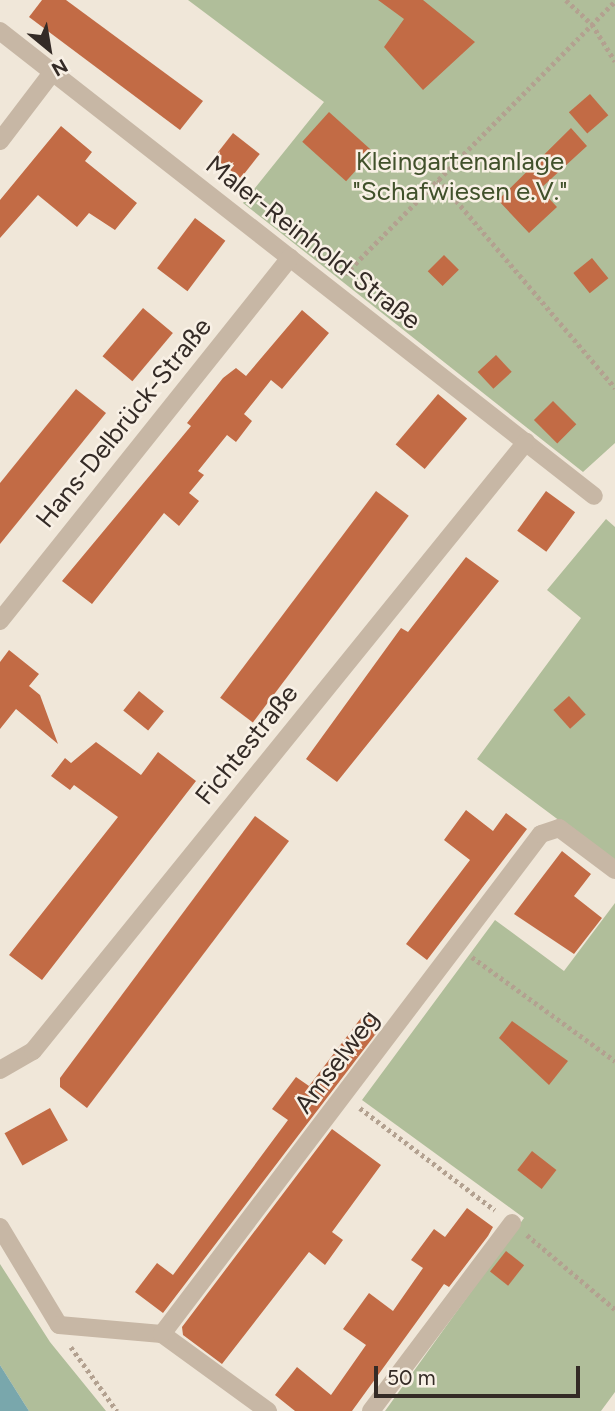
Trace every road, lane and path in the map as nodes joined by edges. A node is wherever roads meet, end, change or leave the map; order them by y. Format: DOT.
graph roads {
  1 [pos="566,0"];
  2 [pos="615,1"];
  3 [pos="592,24"];
  4 [pos="0,32"];
  5 [pos="615,61"];
  6 [pos="51,74"];
  7 [pos="0,141"];
  8 [pos="438,179"];
  9 [pos="290,258"];
  10 [pos="330,289"];
  11 [pos="615,388"];
  12 [pos="526,442"];
  13 [pos="594,496"];
  14 [pos="0,621"];
  15 [pos="615,870"];
  16 [pos="457,946"];
  17 [pos="615,1061"];
  18 [pos="0,1070"];
  19 [pos="344,1096"];
  20 [pos="512,1223"];
  21 [pos="0,1227"];
  22 [pos="615,1309"];
  23 [pos="59,1325"];
  24 [pos="162,1334"];
  25 [pos="117,1411"];
  26 [pos="268,1411"];
  27 [pos="371,1411"];
  1 -- 3 [label="path"];
  2 -- 3 [label="path"];
  3 -- 5 [label="path"];
  3 -- 8 [label="path"];
  4 -- 6 [label="street, Maler-Reinhold-Straße"];
  6 -- 7 [label="street"];
  6 -- 9 [label="street, Maler-Reinhold-Straße"];
  8 -- 10 [label="path"];
  8 -- 11 [label="path"];
  9 -- 10 [label="street, Maler-Reinhold-Straße"];
  9 -- 14 [label="street, Hans-Delbrück-Straße"];
  10 -- 12 [label="street, Maler-Reinhold-Straße"];
  12 -- 13 [label="street, Maler-Reinhold-Straße"];
  12 -- 18 [label="street, Fichtestraße"];
  15 -- 16 [label="street, Amselweg"];
  16 -- 17 [label="path"];
  16 -- 19 [label="street, Amselweg"];
  19 -- 20 [label="path"];
  19 -- 24 [label="street, Amselweg"];
  20 -- 22 [label="path"];
  20 -- 27 [label="street"];
  21 -- 23 [label="street"];
  23 -- 24 [label="street"];
  23 -- 25 [label="path"];
  24 -- 26 [label="street"];
}
